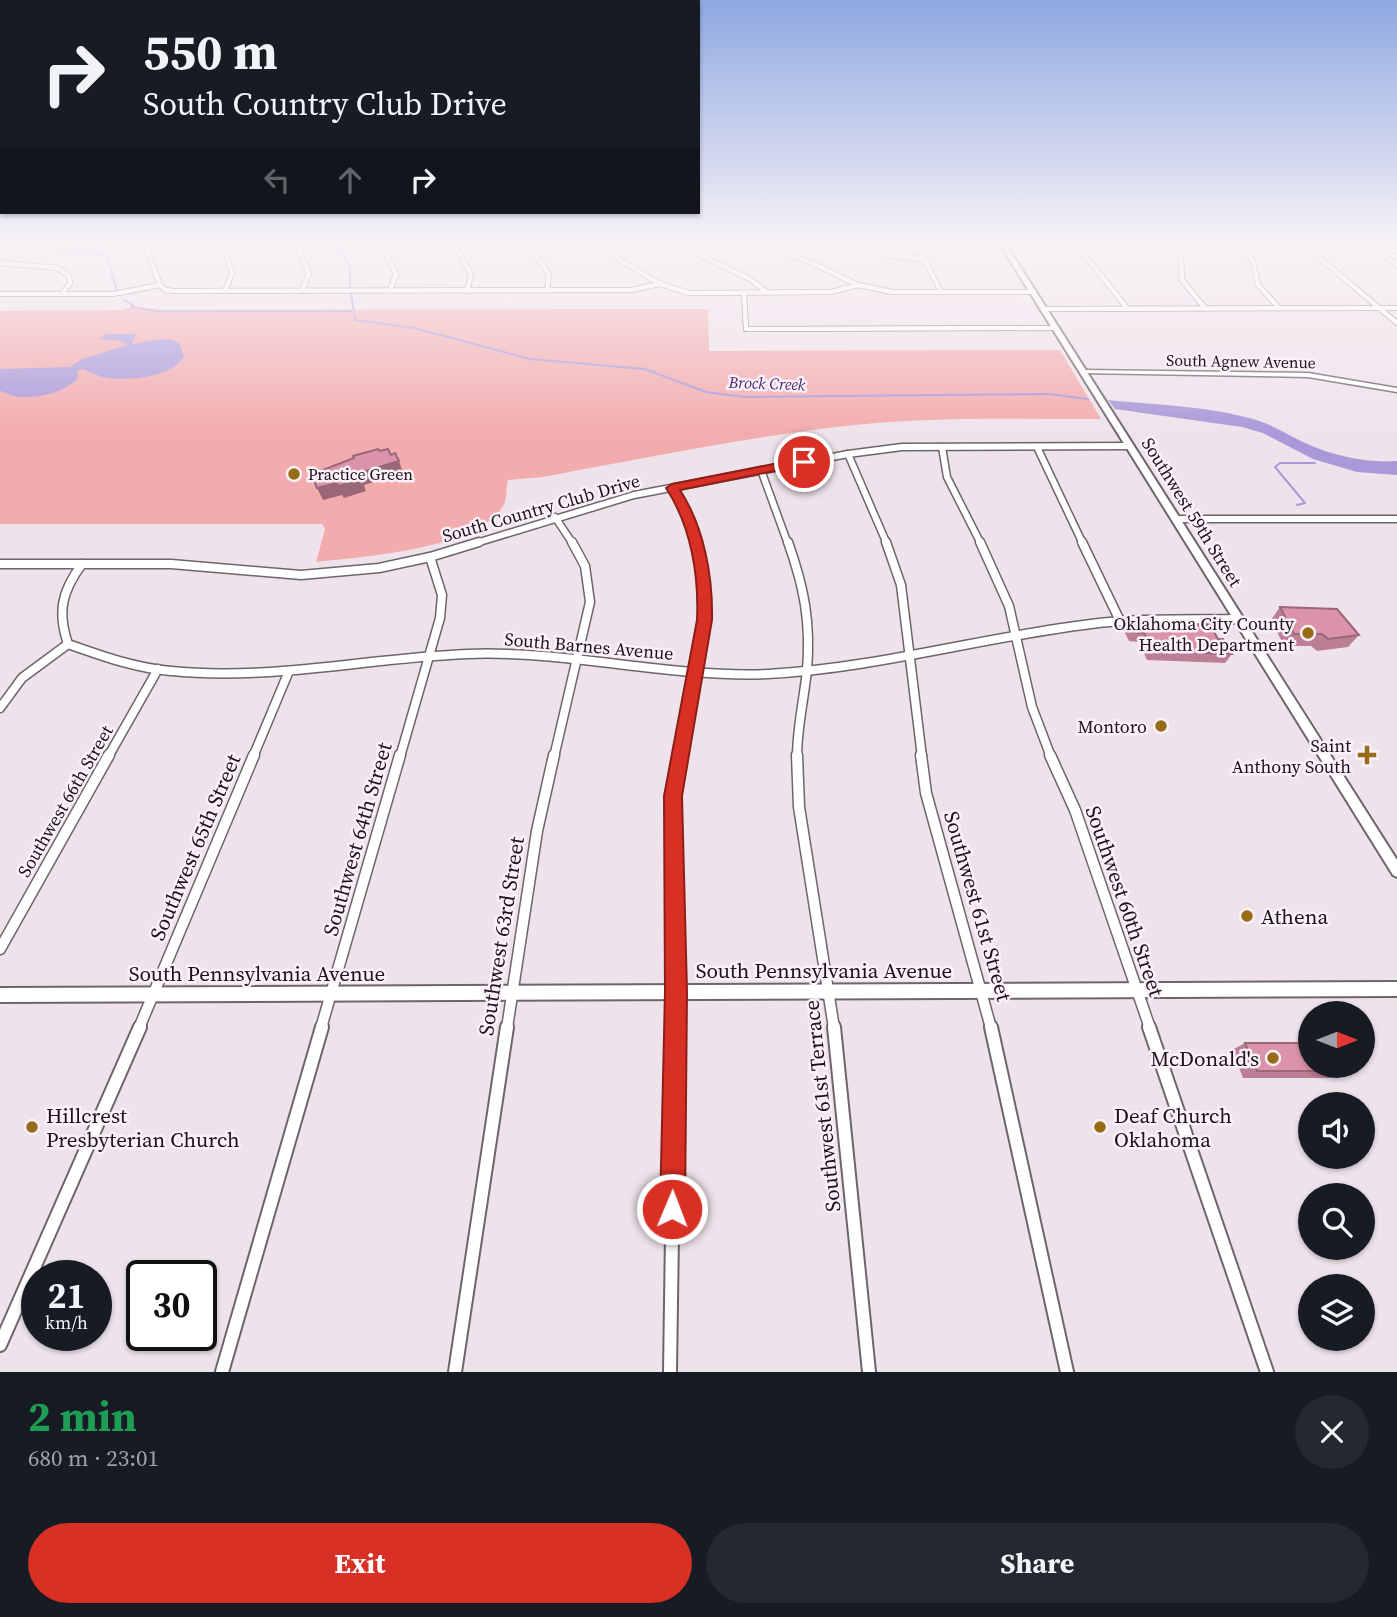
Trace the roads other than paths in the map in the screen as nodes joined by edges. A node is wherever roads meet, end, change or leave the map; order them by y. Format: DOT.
graph roads {
  1 [pos="745,307"];
  2 [pos="1127,308"];
  3 [pos="1205,308"];
  4 [pos="1279,308"];
  5 [pos="1381,308"];
  6 [pos="1397,308"];
  7 [pos="1044,309"];
  8 [pos="1397,323"];
  9 [pos="1056,328"];
  10 [pos="1083,372"];
  11 [pos="1397,390"];
  12 [pos="1130,446"];
  13 [pos="942,447"];
  14 [pos="1037,447"];
  15 [pos="848,454"];
  16 [pos="761,470"];
  17 [pos="672,488"];
  18 [pos="555,517"];
  19 [pos="1177,519"];
  20 [pos="1397,519"];
  21 [pos="430,557"];
  22 [pos="82,564"];
  23 [pos="0,565"];
  24 [pos="1239,619"];
  25 [pos="1120,621"];
  26 [pos="1018,637"];
  27 [pos="68,644"];
  28 [pos="911,653"];
  29 [pos="430,655"];
  30 [pos="575,658"];
  31 [pos="158,669"];
  32 [pos="807,669"];
  33 [pos="289,671"];
  34 [pos="695,671"];
  35 [pos="0,708"];
  36 [pos="1397,871"];
  37 [pos="0,949"];
  38 [pos="1397,989"];
  39 [pos="1135,990"];
  40 [pos="983,991"];
  41 [pos="676,992"];
  42 [pos="830,992"];
  43 [pos="512,993"];
  44 [pos="332,994"];
  45 [pos="0,995"];
  46 [pos="155,995"];
  47 [pos="0,1345"];
  48 [pos="222,1372"];
  49 [pos="455,1372"];
  50 [pos="670,1372"];
  51 [pos="869,1372"];
  52 [pos="1067,1372"];
  53 [pos="1267,1372"];
  1 -- 9 [label="street"];
  2 -- 3 [label="street"];
  2 -- 7 [label="street"];
  3 -- 4 [label="street"];
  4 -- 5 [label="street"];
  5 -- 6 [label="street"];
  5 -- 8 [label="street"];
  7 -- 9 [label="main road, Southwest 59th Street"];
  9 -- 10 [label="main road, Southwest 59th Street"];
  10 -- 11 [label="street, South Agnew Avenue"];
  10 -- 12 [label="main road, Southwest 59th Street"];
  12 -- 14 [label="street, South Country Club Drive"];
  12 -- 19 [label="main road, Southwest 59th Street"];
  13 -- 14 [label="street, South Country Club Drive"];
  13 -- 15 [label="street, South Country Club Drive"];
  13 -- 26 [label="street, Southwest 60th Street"];
  14 -- 25 [label="street"];
  15 -- 16 [label="street, South Country Club Drive"];
  15 -- 28 [label="street, Southwest 61st Street"];
  16 -- 17 [label="street, South Country Club Drive"];
  16 -- 32 [label="street, Southwest 61st Terrace"];
  17 -- 18 [label="street, South Country Club Drive"];
  17 -- 34 [label="street"];
  18 -- 21 [label="street, South Country Club Drive"];
  18 -- 30 [label="street, Southwest 63rd Street"];
  19 -- 20 [label="street"];
  19 -- 24 [label="main road, Southwest 59th Street"];
  21 -- 22 [label="street, South Country Club Drive"];
  21 -- 29 [label="street, Southwest 64th Street"];
  22 -- 23 [label="street, South Country Club Drive"];
  22 -- 27 [label="street"];
  24 -- 25 [label="street, South Barnes Avenue"];
  24 -- 36 [label="main road, Southwest 59th Street"];
  25 -- 26 [label="street, South Barnes Avenue"];
  26 -- 28 [label="street, South Barnes Avenue"];
  26 -- 39 [label="street, Southwest 60th Street"];
  27 -- 31 [label="street, South Barnes Avenue"];
  27 -- 35 [label="street"];
  28 -- 32 [label="street, South Barnes Avenue"];
  28 -- 40 [label="street, Southwest 61st Street"];
  29 -- 30 [label="street, South Barnes Avenue"];
  29 -- 33 [label="street, South Barnes Avenue"];
  29 -- 44 [label="street, Southwest 64th Street"];
  30 -- 34 [label="street, South Barnes Avenue"];
  30 -- 43 [label="street, Southwest 63rd Street"];
  31 -- 33 [label="street, South Barnes Avenue"];
  31 -- 37 [label="street, Southwest 66th Street"];
  32 -- 34 [label="street, South Barnes Avenue"];
  32 -- 42 [label="street, Southwest 61st Terrace"];
  33 -- 46 [label="street, Southwest 65th Street"];
  34 -- 41 [label="street"];
  38 -- 39 [label="main road, South Pennsylvania Avenue"];
  39 -- 40 [label="main road, South Pennsylvania Avenue"];
  39 -- 53 [label="street, Southwest 60th Street"];
  40 -- 42 [label="main road, South Pennsylvania Avenue"];
  40 -- 52 [label="street, Southwest 61st Street"];
  41 -- 42 [label="main road, South Pennsylvania Avenue"];
  41 -- 43 [label="main road, South Pennsylvania Avenue"];
  41 -- 50 [label="street"];
  42 -- 51 [label="street, Southwest 61st Terrace"];
  43 -- 44 [label="main road, South Pennsylvania Avenue"];
  43 -- 49 [label="street, Southwest 63rd Street"];
  44 -- 46 [label="main road, South Pennsylvania Avenue"];
  44 -- 48 [label="street, Southwest 64th Street"];
  45 -- 46 [label="main road, South Pennsylvania Avenue"];
  46 -- 47 [label="street, Southwest 65th Street"];
}
